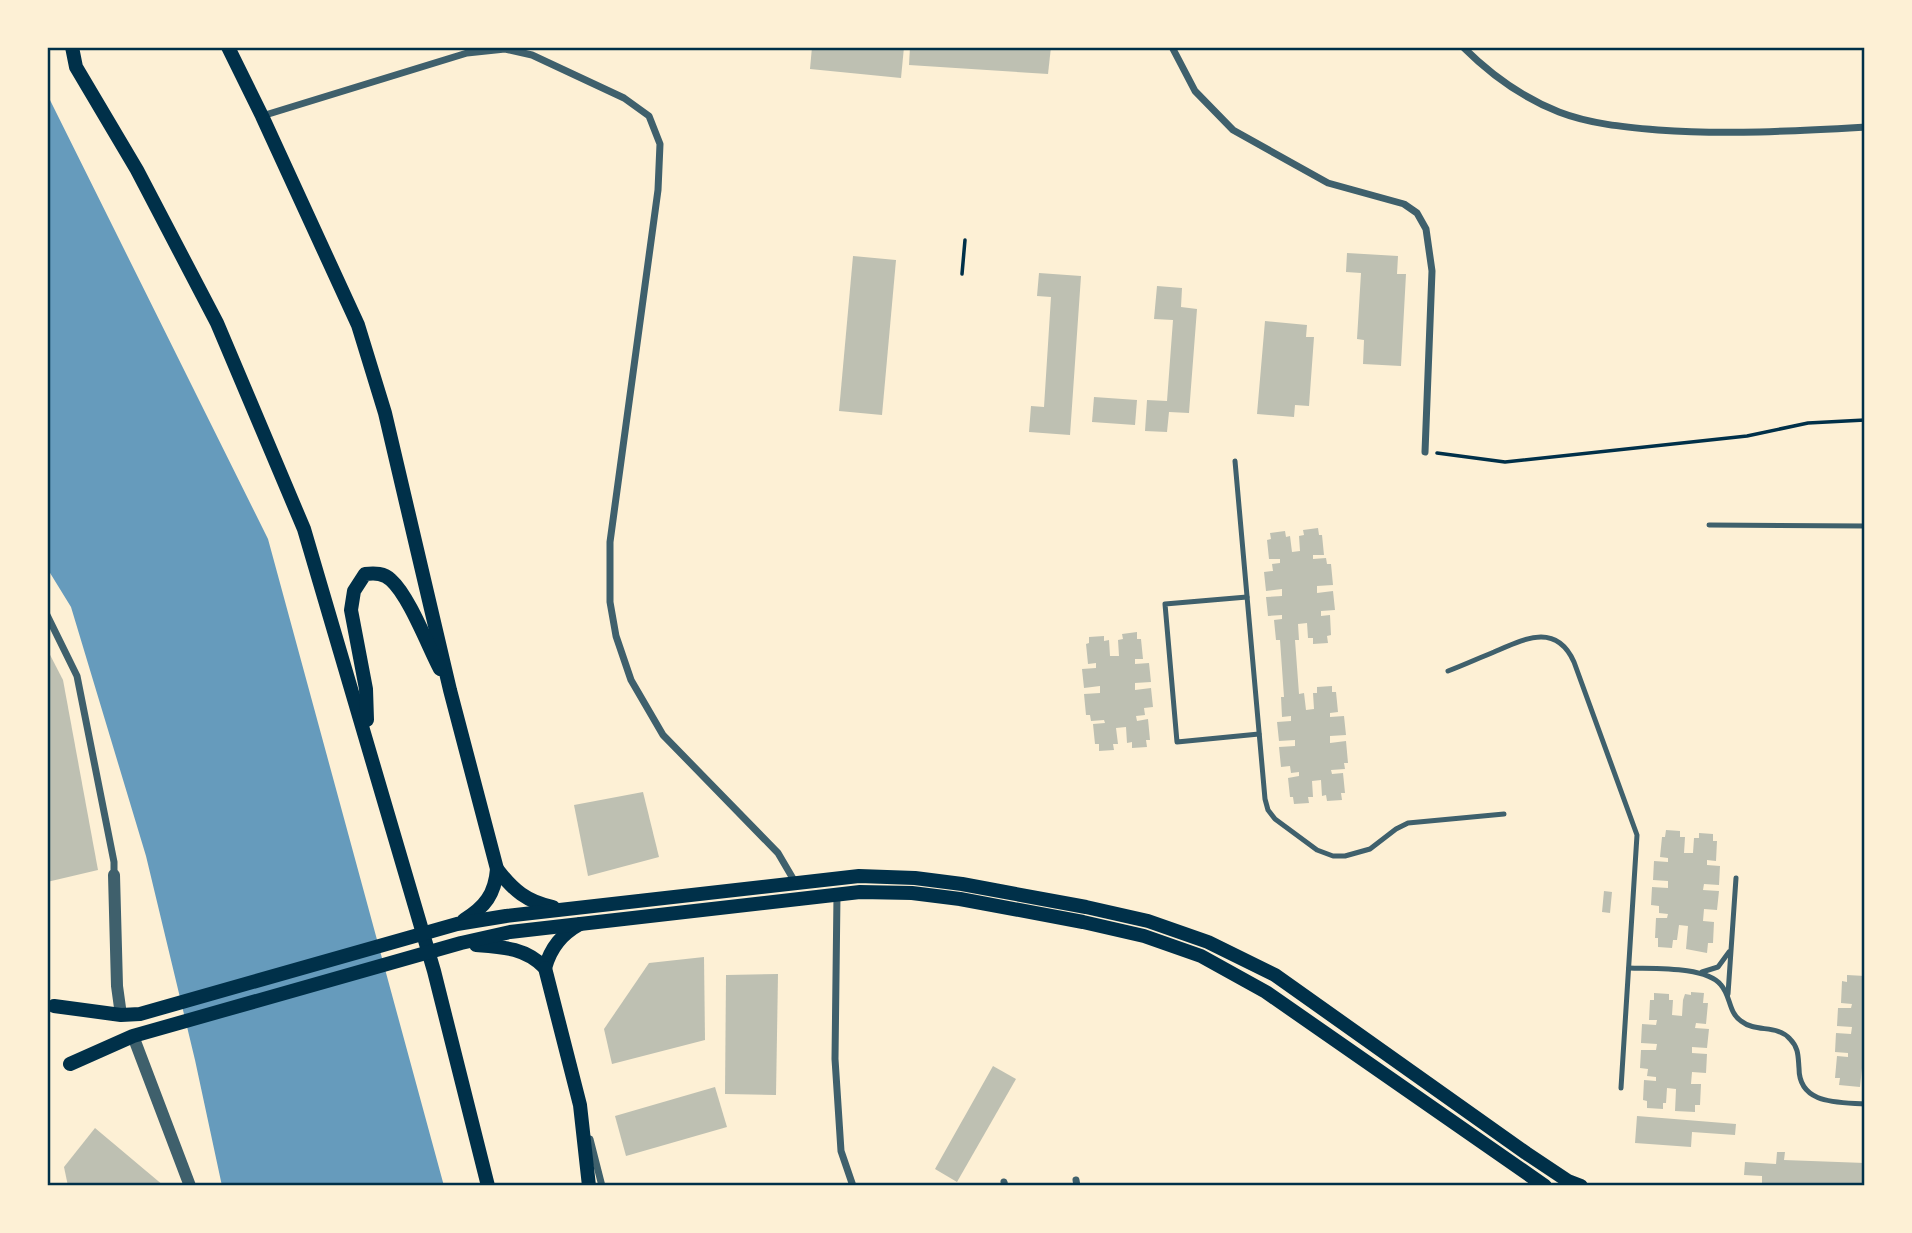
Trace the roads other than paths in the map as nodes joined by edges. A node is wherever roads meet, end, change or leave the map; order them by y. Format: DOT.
graph roads {
  1 [pos="72,47"];
  2 [pos="228,47"];
  3 [pos="1172,47"];
  4 [pos="1462,47"];
  5 [pos="262,116"];
  6 [pos="1865,127"];
  7 [pos="1424,452"];
  8 [pos="1235,461"];
  9 [pos="1709,525"];
  10 [pos="1865,526"];
  11 [pos="1247,597"];
  12 [pos="47,615"];
  13 [pos="1448,671"];
  14 [pos="450,690"];
  15 [pos="1259,734"];
  16 [pos="368,739"];
  17 [pos="1504,814"];
  18 [pos="497,869"];
  19 [pos="114,875"];
  20 [pos="1736,878"];
  21 [pos="795,883"];
  22 [pos="837,894"];
  23 [pos="564,909"];
  24 [pos="583,922"];
  25 [pos="457,924"];
  26 [pos="461,943"];
  27 [pos="1731,946"];
  28 [pos="545,968"];
  29 [pos="1629,968"];
  30 [pos="1699,972"];
  31 [pos="1728,997"];
  32 [pos="54,1006"];
  33 [pos="121,1015"];
  34 [pos="139,1034"];
  35 [pos="70,1064"];
  36 [pos="1621,1088"];
  37 [pos="1865,1104"];
  38 [pos="580,1105"];
  39 [pos="480,1151"];
  40 [pos="190,1186"];
  41 [pos="488,1186"];
  42 [pos="499,1186"];
  43 [pos="589,1186"];
  44 [pos="602,1186"];
  45 [pos="853,1186"];
  46 [pos="1545,1186"];
  47 [pos="1581,1186"];
  1 -- 16 [label="main road"];
  2 -- 5 [label="main road"];
  3 -- 7 [label="street"];
  4 -- 6 [label="street"];
  5 -- 14 [label="main road"];
  5 -- 21 [label="street"];
  8 -- 11 [label="lane"];
  9 -- 10 [label="lane"];
  11 -- 15 [label="lane"];
  11 -- 15 [label="lane"];
  12 -- 19 [label="street"];
  13 -- 29 [label="lane"];
  14 -- 16 [label="main road"];
  14 -- 18 [label="main road"];
  15 -- 17 [label="lane"];
  16 -- 39 [label="main road"];
  18 -- 23 [label="main road"];
  18 -- 25 [label="main road"];
  19 -- 33 [label="street"];
  20 -- 27 [label="lane"];
  21 -- 23 [label="main road"];
  21 -- 47 [label="main road"];
  22 -- 24 [label="main road"];
  22 -- 45 [label="street"];
  22 -- 46 [label="main road"];
  23 -- 25 [label="main road"];
  24 -- 26 [label="main road"];
  24 -- 28 [label="main road"];
  25 -- 33 [label="main road"];
  26 -- 28 [label="main road"];
  26 -- 34 [label="main road"];
  27 -- 30 [label="lane"];
  27 -- 31 [label="lane"];
  28 -- 38 [label="main road"];
  29 -- 30 [label="lane"];
  29 -- 36 [label="lane"];
  30 -- 31 [label="lane"];
  31 -- 37 [label="lane"];
  32 -- 33 [label="main road"];
  34 -- 35 [label="main road"];
  34 -- 40 [label="street"];
  38 -- 43 [label="main road"];
  38 -- 44 [label="street"];
  39 -- 41 [label="main road"];
  39 -- 42 [label="main road"];
}
